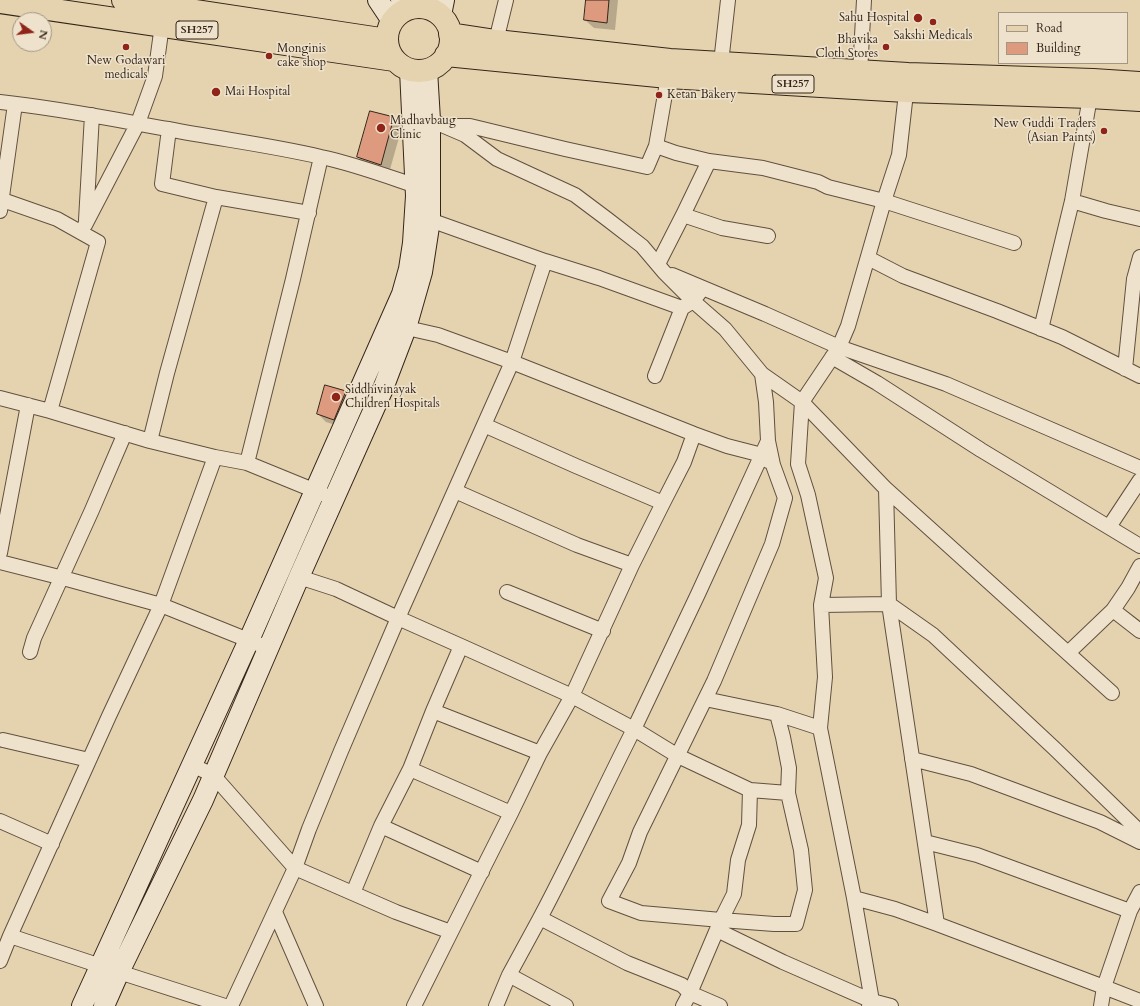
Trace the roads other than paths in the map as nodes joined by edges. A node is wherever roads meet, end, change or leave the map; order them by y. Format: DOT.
graph roads {
  1 [pos="123,0"];
  2 [pos="378,0"];
  3 [pos="506,0"];
  4 [pos="728,0"];
  5 [pos="864,0"];
  6 [pos="0,2"];
  7 [pos="176,4"];
  8 [pos="162,25"];
  9 [pos="445,26"];
  10 [pos="407,31"];
  11 [pos="496,41"];
  12 [pos="721,63"];
  13 [pos="860,72"];
  14 [pos="668,77"];
  15 [pos="907,83"];
  16 [pos="1140,83"];
  17 [pos="1090,97"];
  18 [pos="1140,100"];
  19 [pos="0,102"];
  20 [pos="15,104"];
  21 [pos="92,115"];
  22 [pos="138,123"];
  23 [pos="437,124"];
  24 [pos="169,129"];
  25 [pos="656,146"];
  26 [pos="321,157"];
  27 [pos="709,161"];
  28 [pos="423,188"];
  29 [pos="216,197"];
  30 [pos="884,201"];
  31 [pos="1072,202"];
  32 [pos="0,203"];
  33 [pos="308,213"];
  34 [pos="683,215"];
  35 [pos="1140,219"];
  36 [pos="430,220"];
  37 [pos="84,229"];
  38 [pos="768,236"];
  39 [pos="1014,244"];
  40 [pos="1140,257"];
  41 [pos="868,258"];
  42 [pos="545,262"];
  43 [pos="661,268"];
  44 [pos="1137,279"];
  45 [pos="703,288"];
  46 [pos="687,305"];
  47 [pos="398,326"];
  48 [pos="1041,329"];
  49 [pos="836,352"];
  50 [pos="868,357"];
  51 [pos="512,362"];
  52 [pos="1125,369"];
  53 [pos="762,374"];
  54 [pos="655,376"];
  55 [pos="1140,376"];
  56 [pos="877,383"];
  57 [pos="0,398"];
  58 [pos="802,402"];
  59 [pos="28,405"];
  60 [pos="50,411"];
  61 [pos="484,425"];
  62 [pos="125,433"];
  63 [pos="694,434"];
  64 [pos="150,441"];
  65 [pos="768,442"];
  66 [pos="762,455"];
  67 [pos="215,457"];
  68 [pos="247,463"];
  69 [pos="773,465"];
  70 [pos="1140,468"];
  71 [pos="1140,480"];
  72 [pos="886,489"];
  73 [pos="455,491"];
  74 [pos="324,494"];
  75 [pos="662,502"];
  76 [pos="1109,527"];
  77 [pos="1140,546"];
  78 [pos="0,553"];
  79 [pos="0,562"];
  80 [pos="632,565"];
  81 [pos="1140,566"];
  82 [pos="62,577"];
  83 [pos="299,577"];
  84 [pos="507,592"];
  85 [pos="889,604"];
  86 [pos="161,605"];
  87 [pos="821,605"];
  88 [pos="1113,610"];
  89 [pos="398,618"];
  90 [pos="603,631"];
  91 [pos="1140,631"];
  92 [pos="249,640"];
  93 [pos="461,646"];
  94 [pos="268,648"];
  95 [pos="30,652"];
  96 [pos="1068,653"];
  97 [pos="1112,693"];
  98 [pos="572,696"];
  99 [pos="705,699"];
  100 [pos="433,711"];
  101 [pos="777,714"];
  102 [pos="820,728"];
  103 [pos="634,729"];
  104 [pos="3,740"];
  105 [pos="540,753"];
  106 [pos="678,756"];
  107 [pos="912,759"];
  108 [pos="89,760"];
  109 [pos="192,765"];
  110 [pos="410,769"];
  111 [pos="213,775"];
  112 [pos="750,790"];
  113 [pos="788,793"];
  114 [pos="511,813"];
  115 [pos="1128,820"];
  116 [pos="0,821"];
  117 [pos="1100,822"];
  118 [pos="381,826"];
  119 [pos="1140,832"];
  120 [pos="925,842"];
  121 [pos="1140,842"];
  122 [pos="52,844"];
  123 [pos="295,868"];
  124 [pos="482,872"];
  125 [pos="1140,892"];
  126 [pos="353,893"];
  127 [pos="854,898"];
  128 [pos="1130,910"];
  129 [pos="275,912"];
  130 [pos="540,918"];
  131 [pos="937,924"];
  132 [pos="719,925"];
  133 [pos="451,932"];
  134 [pos="10,936"];
  135 [pos="0,961"];
  136 [pos="100,966"];
  137 [pos="119,972"];
  138 [pos="510,975"];
  139 [pos="1104,987"];
  140 [pos="690,993"];
  141 [pos="1140,1001"];
  142 [pos="872,1004"];
  143 [pos="82,1006"];
  144 [pos="104,1006"];
  145 [pos="225,1006"];
  146 [pos="231,1006"];
  147 [pos="316,1006"];
  148 [pos="414,1006"];
  149 [pos="496,1006"];
  150 [pos="566,1006"];
  151 [pos="683,1006"];
  152 [pos="720,1006"];
  153 [pos="891,1006"];
  154 [pos="1101,1006"];
  1 -- 7 [label="main road, SH257"];
  2 -- 10 [label="street"];
  3 -- 11 [label="street"];
  4 -- 12 [label="street"];
  5 -- 13 [label="street"];
  6 -- 8 [label="main road, SH257"];
  7 -- 10 [label="main road, SH257"];
  8 -- 10 [label="main road, SH257"];
  8 -- 22 [label="street"];
  9 -- 10 [label="main road"];
  9 -- 10 [label="main road"];
  9 -- 11 [label="main road, SH257"];
  9 -- 14 [label="main road, SH257"];
  10 -- 23 [label="street"];
  10 -- 28 [label="street"];
  11 -- 12 [label="main road, SH257"];
  12 -- 13 [label="main road, SH257"];
  13 -- 15 [label="main road, SH257"];
  14 -- 15 [label="main road, SH257"];
  14 -- 25 [label="street"];
  15 -- 16 [label="main road, SH257"];
  15 -- 17 [label="main road, SH257"];
  15 -- 30 [label="street"];
  17 -- 18 [label="main road, SH257"];
  17 -- 31 [label="street"];
  19 -- 20 [label="street"];
  20 -- 21 [label="street"];
  20 -- 32 [label="street"];
  21 -- 22 [label="street"];
  21 -- 37 [label="street"];
  22 -- 24 [label="street"];
  22 -- 37 [label="street"];
  23 -- 25 [label="street"];
  23 -- 28 [label="street"];
  23 -- 43 [label="street"];
  24 -- 26 [label="street"];
  24 -- 29 [label="street"];
  25 -- 27 [label="street"];
  26 -- 28 [label="street"];
  26 -- 33 [label="street"];
  27 -- 30 [label="street"];
  27 -- 34 [label="street"];
  28 -- 36 [label="street"];
  28 -- 47 [label="street"];
  29 -- 33 [label="street"];
  29 -- 64 [label="street"];
  30 -- 39 [label="street"];
  30 -- 41 [label="street"];
  31 -- 35 [label="street"];
  31 -- 48 [label="street"];
  32 -- 37 [label="street"];
  33 -- 68 [label="street"];
  34 -- 38 [label="street"];
  34 -- 43 [label="street"];
  36 -- 42 [label="street"];
  36 -- 47 [label="street"];
  37 -- 60 [label="street"];
  40 -- 44 [label="street"];
  41 -- 48 [label="street"];
  41 -- 49 [label="street"];
  42 -- 46 [label="street"];
  42 -- 51 [label="street"];
  43 -- 45 [label="street"];
  43 -- 46 [label="street"];
  44 -- 52 [label="street"];
  45 -- 46 [label="street"];
  45 -- 49 [label="street"];
  46 -- 53 [label="street"];
  46 -- 54 [label="street"];
  47 -- 51 [label="street"];
  47 -- 74 [label="street"];
  48 -- 52 [label="street"];
  49 -- 50 [label="street"];
  49 -- 56 [label="street"];
  49 -- 58 [label="street"];
  50 -- 56 [label="street"];
  50 -- 70 [label="street"];
  51 -- 61 [label="street"];
  51 -- 63 [label="street"];
  52 -- 55 [label="street"];
  53 -- 58 [label="street"];
  53 -- 65 [label="street"];
  56 -- 76 [label="street"];
  57 -- 59 [label="street"];
  58 -- 72 [label="street"];
  58 -- 87 [label="street"];
  59 -- 60 [label="street"];
  59 -- 78 [label="street"];
  60 -- 62 [label="street"];
  61 -- 73 [label="street"];
  61 -- 75 [label="street"];
  62 -- 64 [label="street"];
  62 -- 82 [label="street"];
  63 -- 66 [label="street"];
  63 -- 75 [label="street"];
  64 -- 67 [label="street"];
  65 -- 66 [label="street"];
  65 -- 69 [label="street"];
  66 -- 69 [label="street"];
  66 -- 103 [label="street"];
  67 -- 68 [label="street"];
  67 -- 86 [label="street"];
  68 -- 74 [label="street"];
  69 -- 99 [label="street"];
  71 -- 76 [label="street"];
  72 -- 85 [label="street"];
  72 -- 96 [label="street"];
  73 -- 80 [label="street"];
  73 -- 89 [label="street"];
  74 -- 83 [label="street"];
  74 -- 92 [label="street"];
  75 -- 80 [label="street"];
  76 -- 77 [label="street"];
  79 -- 82 [label="street"];
  80 -- 90 [label="street"];
  81 -- 88 [label="street"];
  82 -- 86 [label="street"];
  82 -- 95 [label="street"];
  83 -- 89 [label="street"];
  83 -- 94 [label="street"];
  84 -- 90 [label="street"];
  85 -- 87 [label="street"];
  85 -- 107 [label="street"];
  85 -- 115 [label="street"];
  86 -- 92 [label="street"];
  86 -- 108 [label="street"];
  87 -- 102 [label="street"];
  88 -- 91 [label="street"];
  88 -- 96 [label="street"];
  89 -- 93 [label="street"];
  89 -- 123 [label="street"];
  90 -- 98 [label="street"];
  92 -- 94 [label="street"];
  92 -- 109 [label="street"];
  93 -- 98 [label="street"];
  93 -- 100 [label="street"];
  94 -- 111 [label="street"];
  96 -- 97 [label="street"];
  98 -- 103 [label="street"];
  98 -- 105 [label="street"];
  99 -- 101 [label="street"];
  99 -- 106 [label="street"];
  100 -- 105 [label="street"];
  100 -- 110 [label="street"];
  101 -- 102 [label="street"];
  101 -- 113 [label="street"];
  102 -- 127 [label="street"];
  103 -- 106 [label="street"];
  103 -- 130 [label="street"];
  104 -- 108 [label="street"];
  105 -- 114 [label="street"];
  106 -- 112 [label="street"];
  106 -- 132 [label="street"];
  107 -- 117 [label="street"];
  107 -- 120 [label="street"];
  108 -- 122 [label="street"];
  109 -- 111 [label="street"];
  109 -- 136 [label="street"];
  110 -- 114 [label="street"];
  110 -- 118 [label="street"];
  111 -- 123 [label="street"];
  111 -- 137 [label="street"];
  112 -- 113 [label="street"];
  112 -- 132 [label="street"];
  113 -- 132 [label="street"];
  114 -- 124 [label="street"];
  115 -- 117 [label="street"];
  115 -- 119 [label="street"];
  116 -- 122 [label="street"];
  117 -- 121 [label="street"];
  118 -- 124 [label="street"];
  118 -- 126 [label="street"];
  120 -- 128 [label="street"];
  120 -- 131 [label="street"];
  122 -- 134 [label="street"];
  123 -- 126 [label="street"];
  123 -- 129 [label="street"];
  124 -- 133 [label="street"];
  125 -- 128 [label="street"];
  126 -- 133 [label="street"];
  127 -- 131 [label="street"];
  127 -- 142 [label="street"];
  128 -- 139 [label="street"];
  129 -- 146 [label="street"];
  129 -- 147 [label="street"];
  130 -- 138 [label="street"];
  130 -- 140 [label="street"];
  131 -- 139 [label="street"];
  132 -- 140 [label="street"];
  132 -- 142 [label="street"];
  133 -- 148 [label="street"];
  134 -- 135 [label="street"];
  134 -- 136 [label="street"];
  136 -- 137 [label="street"];
  136 -- 143 [label="street"];
  137 -- 144 [label="street"];
  137 -- 145 [label="street"];
  138 -- 149 [label="street"];
  138 -- 150 [label="street"];
  139 -- 141 [label="street"];
  139 -- 154 [label="street"];
  140 -- 151 [label="street"];
  140 -- 152 [label="street"];
  142 -- 153 [label="street"];
}
